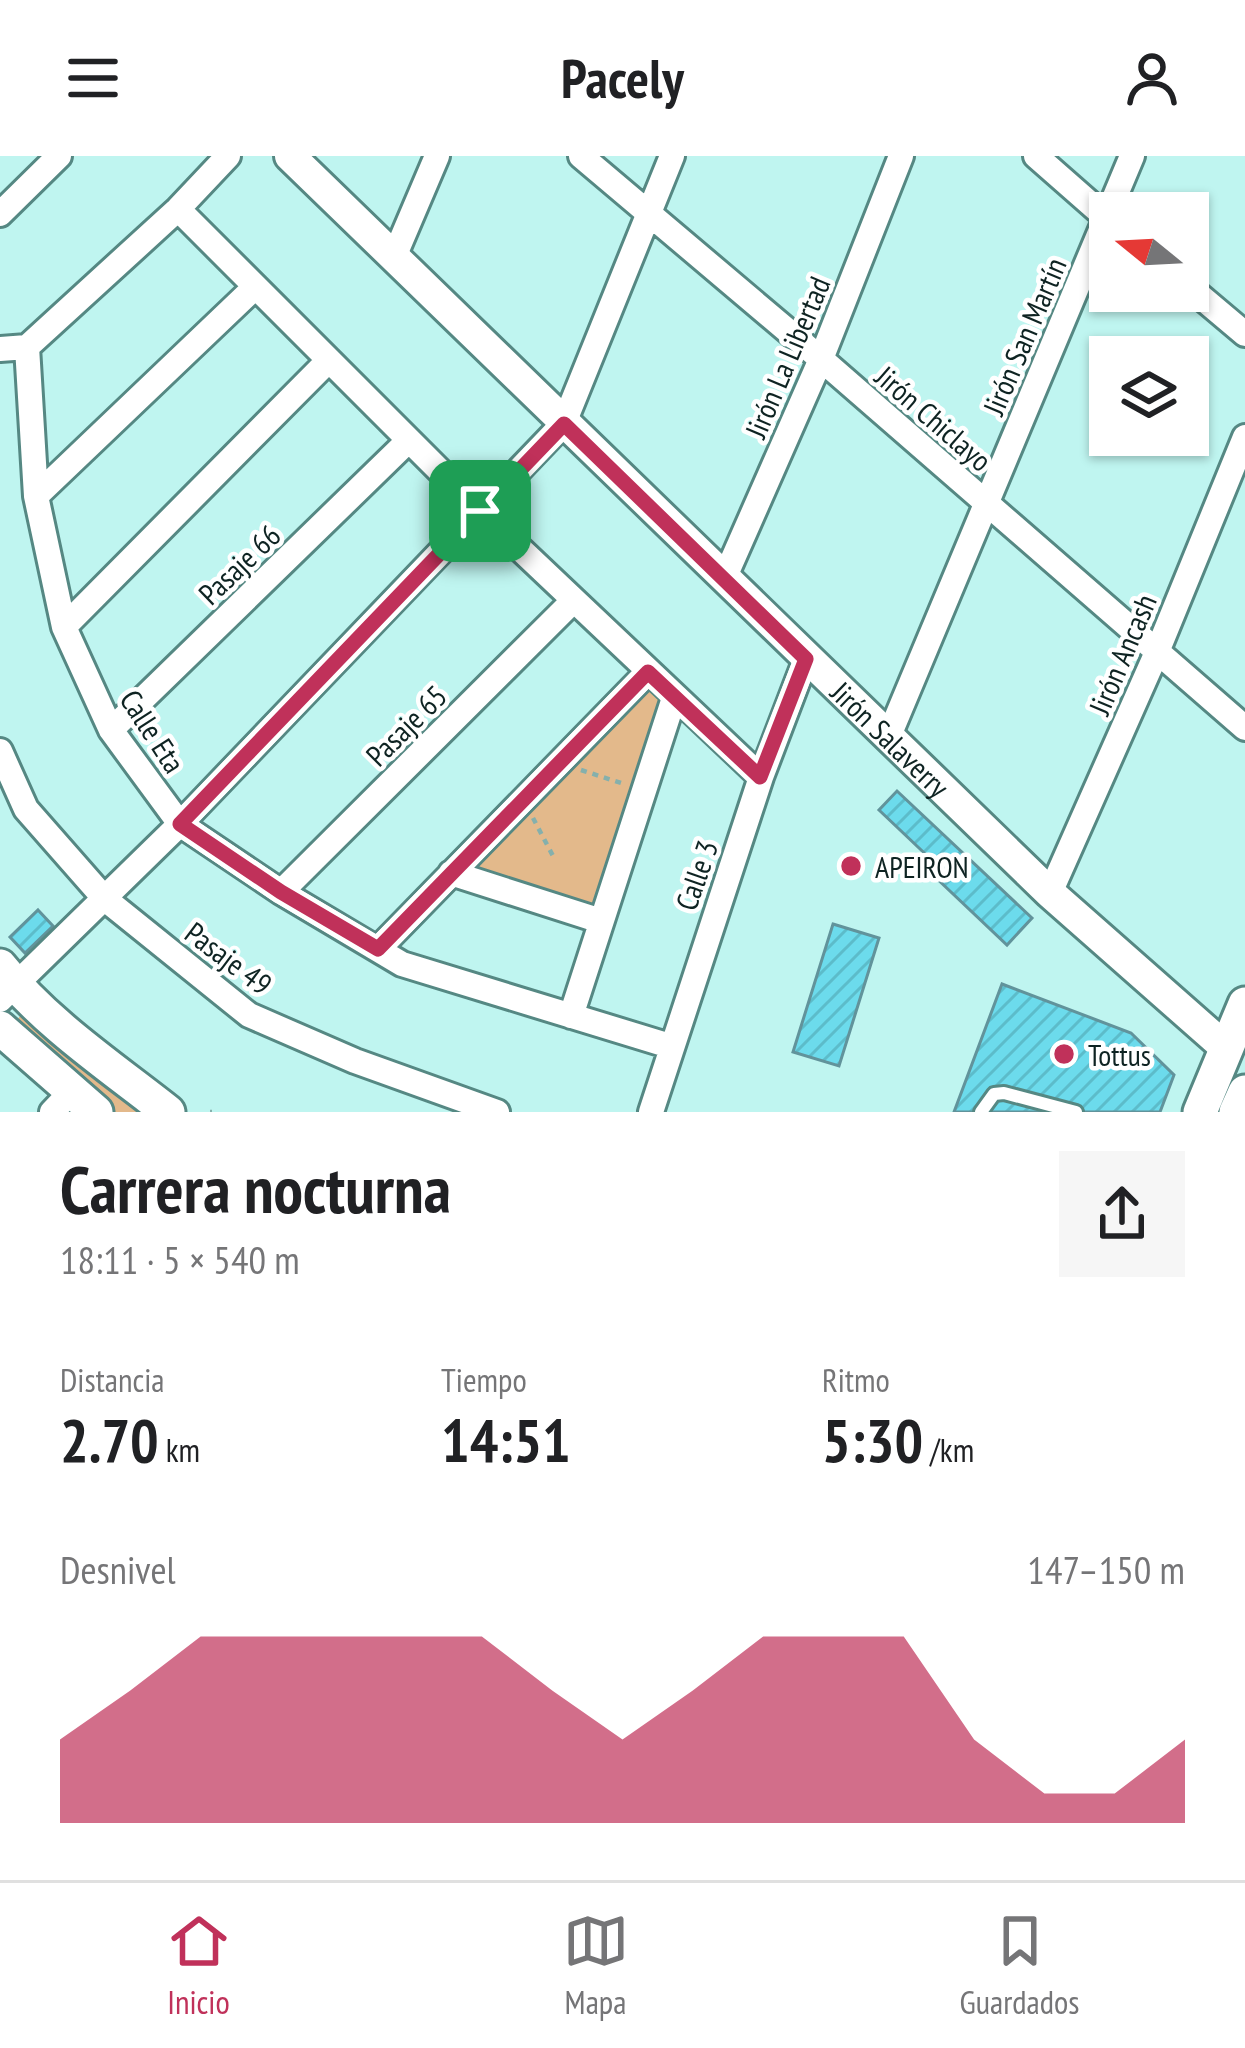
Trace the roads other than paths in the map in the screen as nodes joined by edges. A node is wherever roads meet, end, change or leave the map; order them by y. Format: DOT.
graph roads {
  1 [pos="59,156"];
  2 [pos="228,156"];
  3 [pos="290,156"];
  4 [pos="437,156"];
  5 [pos="580,156"];
  6 [pos="672,156"];
  7 [pos="901,156"];
  8 [pos="1036,156"];
  9 [pos="1132,156"];
  10 [pos="1118,192"];
  11 [pos="1089,202"];
  12 [pos="178,209"];
  13 [pos="0,214"];
  14 [pos="648,214"];
  15 [pos="394,256"];
  16 [pos="1089,263"];
  17 [pos="255,287"];
  18 [pos="1209,304"];
  19 [pos="1245,334"];
  20 [pos="27,347"];
  21 [pos="0,349"];
  22 [pos="821,358"];
  23 [pos="329,360"];
  24 [pos="564,424"];
  25 [pos="1245,437"];
  26 [pos="409,440"];
  27 [pos="36,496"];
  28 [pos="986,504"];
  29 [pos="480,511"];
  30 [pos="724,579"];
  31 [pos="573,601"];
  32 [pos="64,627"];
  33 [pos="1156,652"];
  34 [pos="806,659"];
  35 [pos="648,672"];
  36 [pos="674,698"];
  37 [pos="1245,728"];
  38 [pos="111,730"];
  39 [pos="888,738"];
  40 [pos="0,752"];
  41 [pos="760,777"];
  42 [pos="180,824"];
  43 [pos="451,873"];
  44 [pos="281,892"];
  45 [pos="1050,892"];
  46 [pos="105,899"];
  47 [pos="602,921"];
  48 [pos="378,949"];
  49 [pos="5,984"];
  50 [pos="1245,1004"];
  51 [pos="571,1016"];
  52 [pos="0,1028"];
  53 [pos="670,1046"];
  54 [pos="1236,1055"];
  55 [pos="1245,1092"];
  56 [pos="1025,1105"];
  57 [pos="73,1106"];
  58 [pos="168,1112"];
  59 [pos="497,1112"];
  60 [pos="651,1112"];
  61 [pos="981,1112"];
  62 [pos="1076,1112"];
  63 [pos="1200,1112"];
  64 [pos="1237,1112"];
  1 -- 13 [label="street"];
  2 -- 12 [label="street"];
  3 -- 15 [label="street, Jirón Salaverry"];
  4 -- 15 [label="street"];
  5 -- 14 [label="street, Jirón Chiclayo"];
  6 -- 14 [label="street"];
  7 -- 22 [label="street, Jirón La Libertad"];
  8 -- 11 [label="street"];
  9 -- 10 [label="street, Jirón San Martín"];
  12 -- 17 [label="street"];
  12 -- 20 [label="street"];
  14 -- 22 [label="street, Jirón Chiclayo"];
  14 -- 24 [label="street"];
  15 -- 24 [label="street, Jirón Salaverry"];
  16 -- 28 [label="street, Jirón San Martín"];
  17 -- 23 [label="street"];
  17 -- 27 [label="street"];
  18 -- 19 [label="street"];
  20 -- 21 [label="street"];
  20 -- 27 [label="street, Calle Eta"];
  22 -- 28 [label="street, Jirón Chiclayo"];
  22 -- 30 [label="street, Jirón La Libertad"];
  23 -- 26 [label="street"];
  23 -- 32 [label="street"];
  24 -- 29 [label="street"];
  24 -- 30 [label="street, Jirón Salaverry"];
  25 -- 33 [label="street, Jirón Ancash"];
  26 -- 29 [label="street"];
  26 -- 38 [label="street, Pasaje 66"];
  27 -- 32 [label="street, Calle Eta"];
  28 -- 33 [label="street, Jirón Chiclayo"];
  28 -- 39 [label="street, Jirón San Martín"];
  29 -- 31 [label="street"];
  29 -- 42 [label="street"];
  30 -- 34 [label="street, Jirón Salaverry"];
  31 -- 35 [label="street"];
  31 -- 44 [label="street, Pasaje 65"];
  32 -- 38 [label="street, Calle Eta"];
  33 -- 37 [label="street, Jirón Chiclayo"];
  33 -- 45 [label="street, Jirón Ancash"];
  34 -- 39 [label="street, Jirón Salaverry"];
  34 -- 41 [label="street, Calle 3"];
  35 -- 36 [label="street"];
  35 -- 43 [label="street"];
  36 -- 41 [label="street"];
  36 -- 47 [label="street"];
  38 -- 42 [label="street, Calle Eta"];
  39 -- 45 [label="street, Jirón Salaverry"];
  40 -- 46 [label="street, Pasaje 49"];
  41 -- 53 [label="street, Calle 3"];
  42 -- 44 [label="street, Calle Eta"];
  42 -- 46 [label="street"];
  43 -- 47 [label="street"];
  43 -- 48 [label="street"];
  44 -- 48 [label="street, Calle Eta"];
  45 -- 54 [label="street, Jirón Salaverry"];
  46 -- 49 [label="street"];
  46 -- 59 [label="street, Pasaje 49"];
  47 -- 51 [label="street"];
  48 -- 51 [label="street, Calle Eta"];
  49 -- 58 [label="main road"];
  50 -- 54 [label="main road"];
  51 -- 53 [label="street, Calle Eta"];
  52 -- 57 [label="main road"];
  53 -- 60 [label="street, Calle 3"];
  54 -- 63 [label="main road"];
  55 -- 64 [label="main road"];
  56 -- 61 [label="lane"];
  56 -- 62 [label="lane"];
}
